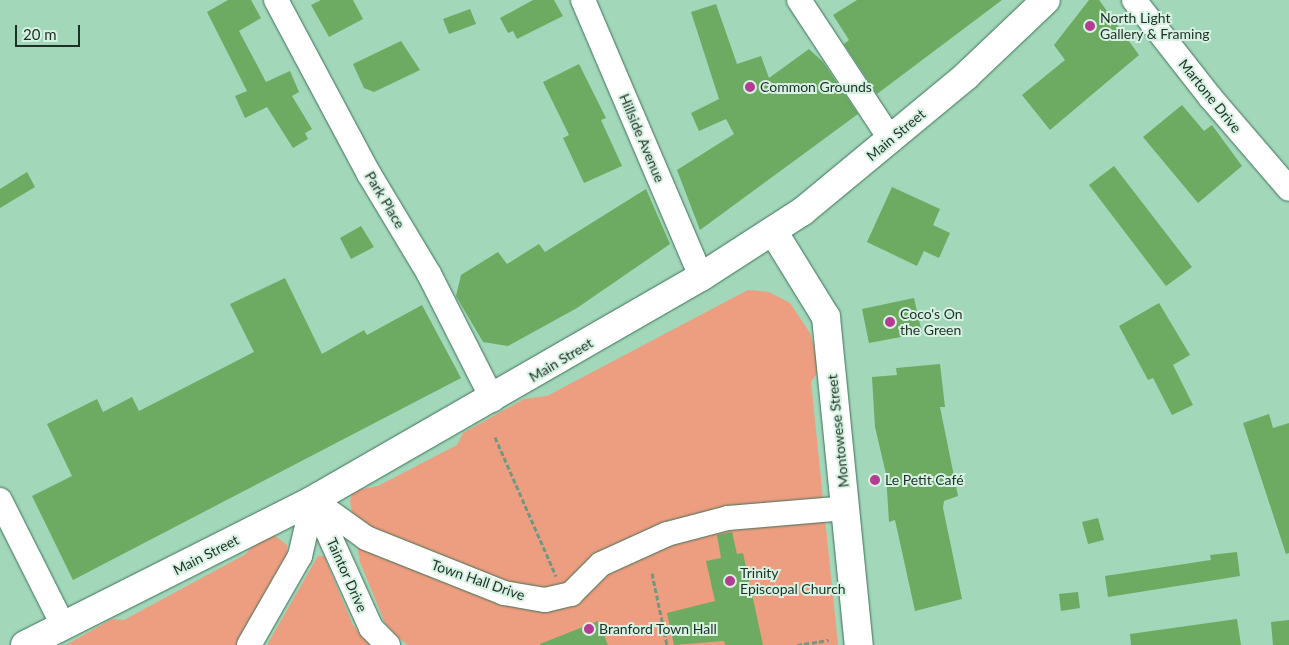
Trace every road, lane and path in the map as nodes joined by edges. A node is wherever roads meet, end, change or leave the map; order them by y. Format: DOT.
graph roads {
  1 [pos="276,0"];
  2 [pos="583,0"];
  3 [pos="799,0"];
  4 [pos="1046,0"];
  5 [pos="1134,0"];
  6 [pos="891,140"];
  7 [pos="1289,189"];
  8 [pos="773,231"];
  9 [pos="700,277"];
  10 [pos="493,400"];
  11 [pos="495,437"];
  12 [pos="0,500"];
  13 [pos="314,500"];
  14 [pos="846,508"];
  15 [pos="652,573"];
  16 [pos="557,579"];
  17 [pos="64,627"];
  18 [pos="829,640"];
  19 [pos="25,645"];
  20 [pos="249,645"];
  21 [pos="388,645"];
  22 [pos="667,645"];
  23 [pos="797,645"];
  24 [pos="859,645"];
  1 -- 10 [label="street, Park Place"];
  2 -- 9 [label="street, Hillside Avenue"];
  3 -- 6 [label="street"];
  4 -- 6 [label="street, Main Street"];
  5 -- 7 [label="street, Martone Drive"];
  6 -- 8 [label="street, Main Street"];
  8 -- 9 [label="street, Main Street"];
  8 -- 14 [label="street, Montowese Street"];
  9 -- 10 [label="street, Main Street"];
  10 -- 13 [label="street, Main Street"];
  11 -- 16 [label="path"];
  12 -- 17 [label="street"];
  13 -- 14 [label="street, Town Hall Drive"];
  13 -- 17 [label="street, Main Street"];
  13 -- 20 [label="street"];
  13 -- 21 [label="street, Taintor Drive"];
  14 -- 24 [label="street, Montowese Street"];
  15 -- 22 [label="path"];
  17 -- 19 [label="street, Main Street"];
  18 -- 23 [label="path"];
}
